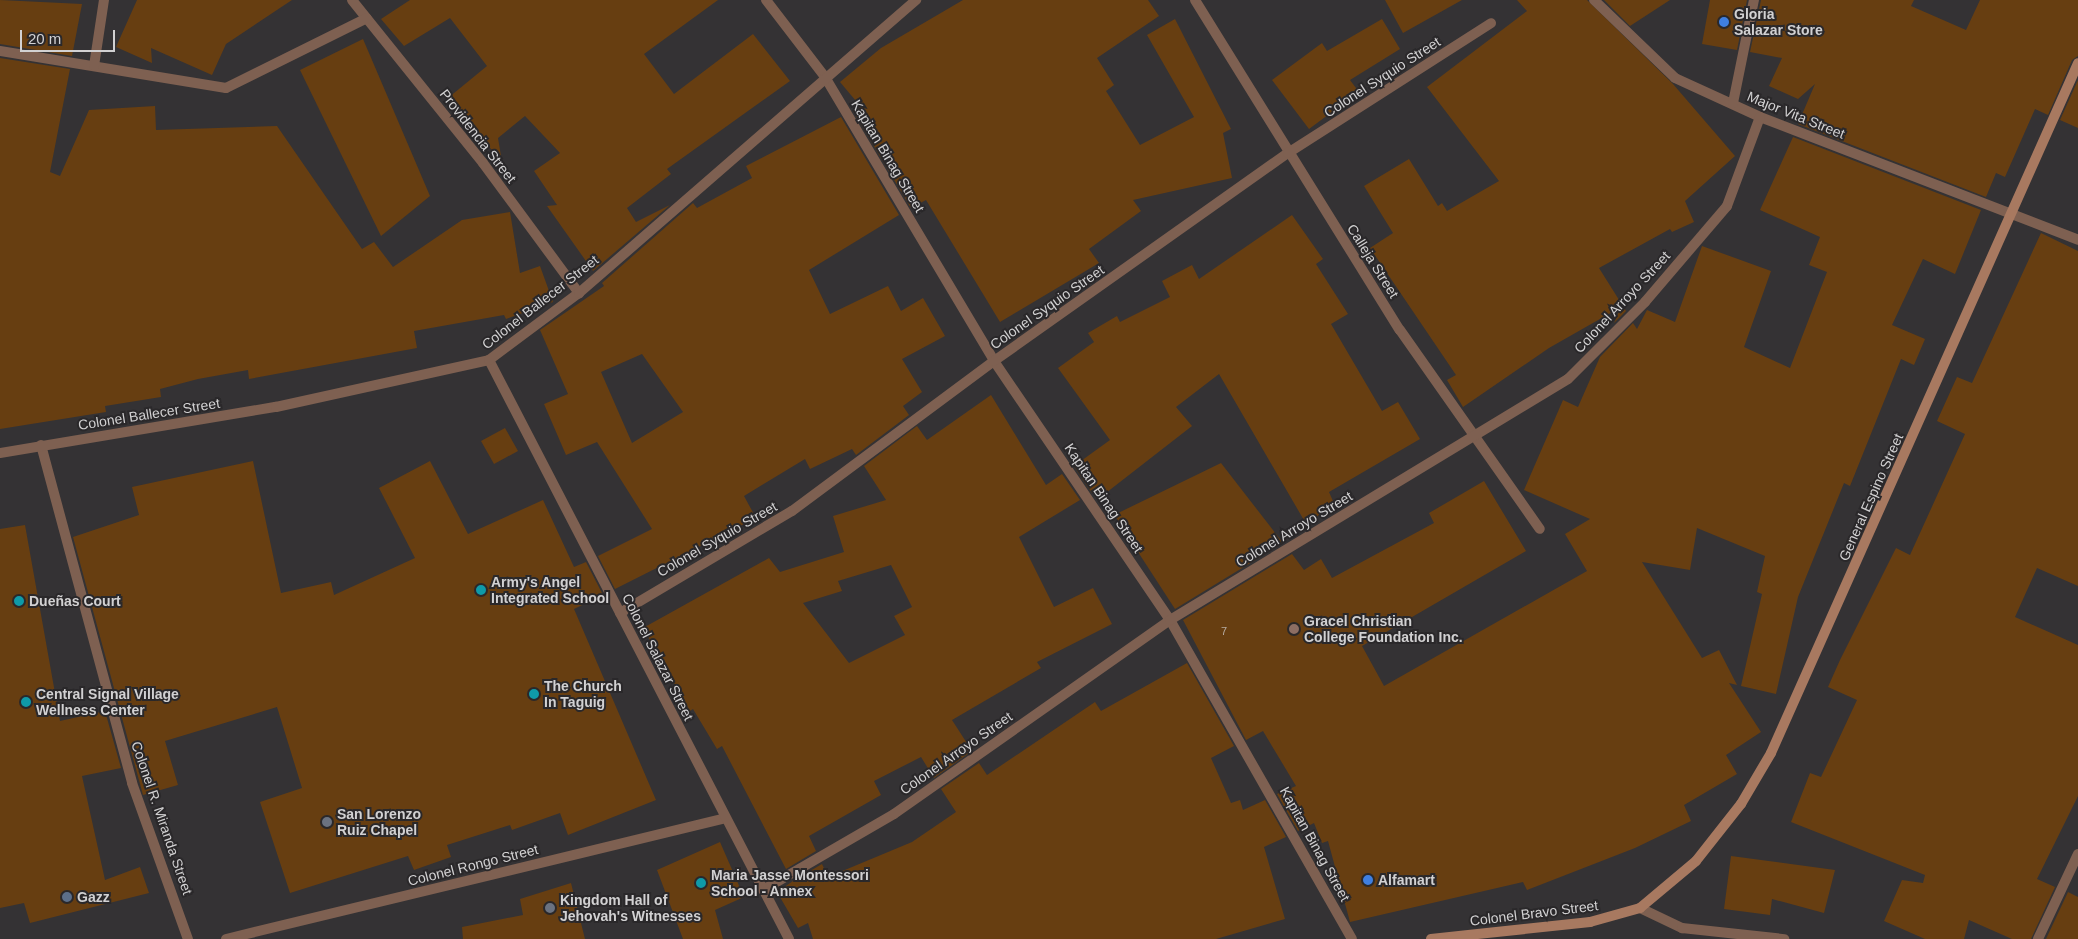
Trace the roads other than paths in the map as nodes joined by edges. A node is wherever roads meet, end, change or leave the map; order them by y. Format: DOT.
graph roads {
  1 [pos="104,0"];
  2 [pos="352,0"];
  3 [pos="766,0"];
  4 [pos="916,0"];
  5 [pos="1195,0"];
  6 [pos="1594,0"];
  7 [pos="1754,0"];
  8 [pos="367,18"];
  9 [pos="1491,23"];
  10 [pos="0,51"];
  11 [pos="2078,64"];
  12 [pos="94,66"];
  13 [pos="825,77"];
  14 [pos="1732,104"];
  15 [pos="1760,117"];
  16 [pos="1288,153"];
  17 [pos="2014,214"];
  18 [pos="2078,240"];
  19 [pos="579,293"];
  20 [pos="489,360"];
  21 [pos="994,361"];
  22 [pos="1474,436"];
  23 [pos="41,445"];
  24 [pos="0,453"];
  25 [pos="1540,529"];
  26 [pos="620,613"];
  27 [pos="1170,620"];
  28 [pos="726,818"];
  29 [pos="2078,854"];
  30 [pos="764,890"];
  31 [pos="1640,908"];
  32 [pos="188,939"];
  33 [pos="226,939"];
  34 [pos="789,939"];
  35 [pos="1352,939"];
  36 [pos="1432,939"];
  37 [pos="1784,939"];
  38 [pos="2038,939"];
  1 -- 12 [label="street"];
  2 -- 8 [label="street, Providencia Street"];
  3 -- 13 [label="street, Kapitan Binag Street"];
  4 -- 13 [label="street, Colonel Ballecer Street"];
  5 -- 16 [label="street, Calleja Street"];
  6 -- 14 [label="street, Major Vita Street"];
  7 -- 14 [label="street"];
  8 -- 12 [label="street"];
  8 -- 19 [label="street, Providencia Street"];
  9 -- 16 [label="street, Colonel Syquio Street"];
  10 -- 12 [label="street"];
  11 -- 17 [label="main road, General Espino Street"];
  13 -- 19 [label="street, Colonel Ballecer Street"];
  13 -- 21 [label="street, Kapitan Binag Street"];
  14 -- 15 [label="street, Major Vita Street"];
  15 -- 17 [label="street, Major Vita Street"];
  15 -- 22 [label="street, Colonel Arroyo Street"];
  16 -- 21 [label="street, Colonel Syquio Street"];
  16 -- 22 [label="street, Calleja Street"];
  17 -- 18 [label="street, Major Vita Street"];
  17 -- 31 [label="main road, General Espino Street"];
  19 -- 20 [label="street, Colonel Ballecer Street"];
  20 -- 23 [label="street, Colonel Ballecer Street"];
  20 -- 26 [label="street, Colonel Salazar Street"];
  21 -- 26 [label="street, Colonel Syquio Street"];
  21 -- 27 [label="street, Kapitan Binag Street"];
  22 -- 25 [label="street, Calleja Street"];
  22 -- 27 [label="street, Colonel Arroyo Street"];
  23 -- 24 [label="street, Colonel Ballecer Street"];
  23 -- 32 [label="street, Colonel R. Miranda Street"];
  26 -- 28 [label="street, Colonel Salazar Street"];
  27 -- 30 [label="street, Colonel Arroyo Street"];
  27 -- 35 [label="street, Kapitan Binag Street"];
  28 -- 30 [label="street, Colonel Salazar Street"];
  28 -- 33 [label="street, Colonel Rongo Street"];
  29 -- 38 [label="street"];
  30 -- 34 [label="street, Colonel Salazar Street"];
  31 -- 36 [label="main road, Colonel Bravo Street"];
  31 -- 37 [label="street"];
}
